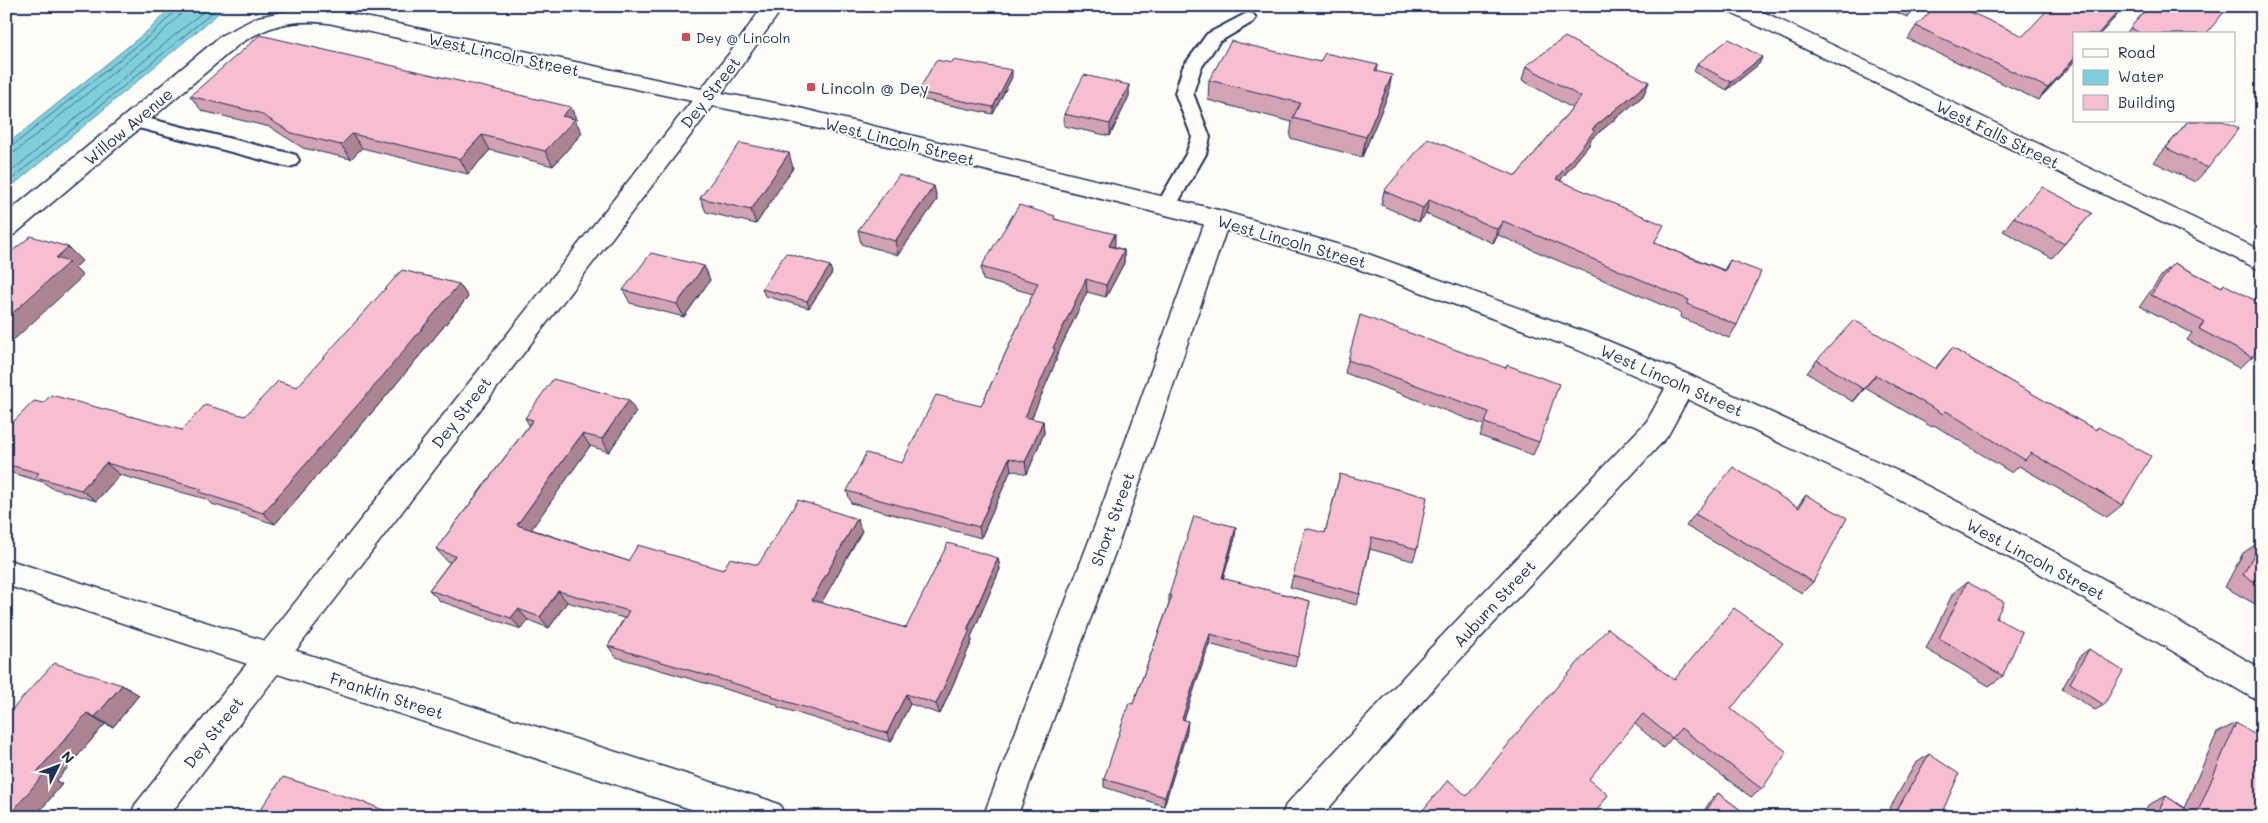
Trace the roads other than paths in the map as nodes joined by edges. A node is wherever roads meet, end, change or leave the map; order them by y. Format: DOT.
graph roads {
  1 [pos="774,6"];
  2 [pos="1734,6"];
  3 [pos="1246,18"];
  4 [pos="251,26"];
  5 [pos="706,97"];
  6 [pos="134,121"];
  7 [pos="289,160"];
  8 [pos="1166,206"];
  9 [pos="1218,219"];
  10 [pos="6,228"];
  11 [pos="2262,262"];
  12 [pos="1682,384"];
  13 [pos="6,572"];
  14 [pos="271,657"];
  15 [pos="2262,686"];
  16 [pos="147,817"];
  17 [pos="768,817"];
  18 [pos="1000,817"];
  19 [pos="1298,817"];
  1 -- 5 [label="street, Dey Street"];
  2 -- 11 [label="street, West Falls Street"];
  3 -- 8 [label="lane"];
  4 -- 5 [label="street, West Lincoln Street"];
  4 -- 6 [label="street, Willow Avenue"];
  5 -- 8 [label="street, West Lincoln Street"];
  5 -- 14 [label="street, Dey Street"];
  6 -- 7 [label="lane"];
  6 -- 10 [label="street, Willow Avenue"];
  8 -- 9 [label="street, West Lincoln Street"];
  9 -- 12 [label="street, West Lincoln Street"];
  9 -- 18 [label="street, Short Street"];
  12 -- 15 [label="street, West Lincoln Street"];
  12 -- 19 [label="street, Auburn Street"];
  13 -- 14 [label="street, Franklin Street"];
  14 -- 16 [label="street, Dey Street"];
  14 -- 17 [label="street, Franklin Street"];
}
